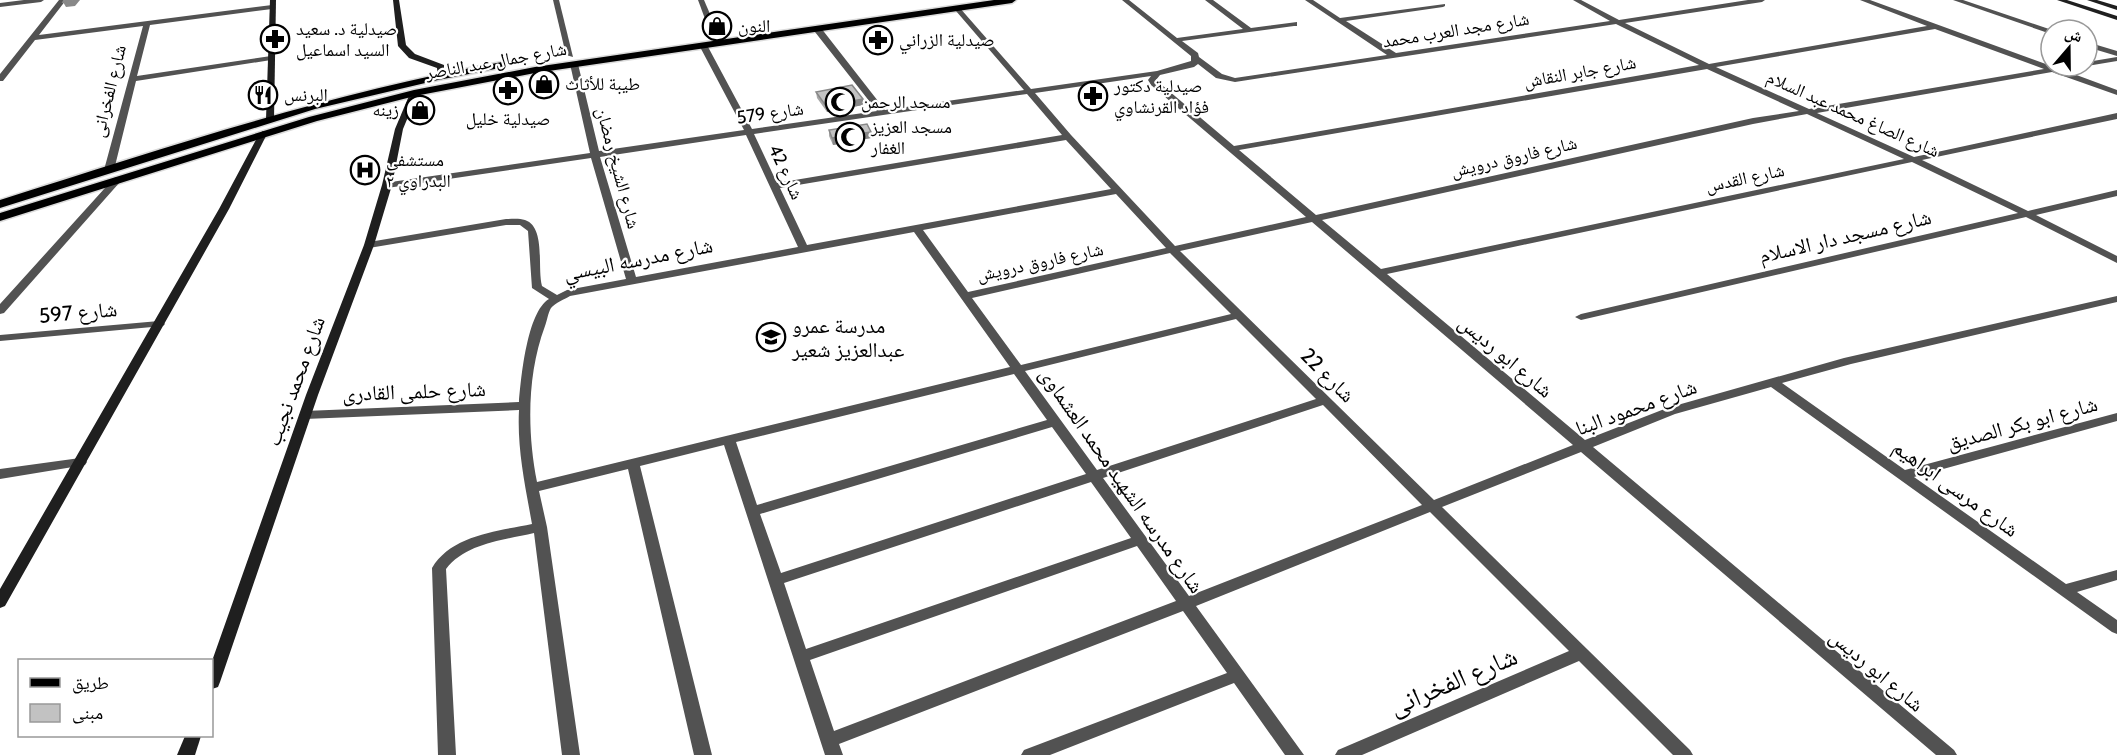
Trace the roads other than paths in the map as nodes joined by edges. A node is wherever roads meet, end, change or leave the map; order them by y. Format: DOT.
graph roads {
  1 [pos="41,0"];
  2 [pos="63,0"];
  3 [pos="396,0"];
  4 [pos="556,0"];
  5 [pos="701,0"];
  6 [pos="975,0"];
  7 [pos="1012,0"];
  8 [pos="1125,0"];
  9 [pos="1208,0"];
  10 [pos="1308,0"];
  11 [pos="1575,0"];
  12 [pos="1762,0"];
  13 [pos="1863,0"];
  14 [pos="1956,0"];
  15 [pos="2060,0"];
  16 [pos="2090,0"];
  17 [pos="272,3"];
  18 [pos="955,4"];
  19 [pos="1443,4"];
  20 [pos="0,5"];
  21 [pos="2117,8"];
  22 [pos="2117,18"];
  23 [pos="1338,20"];
  24 [pos="1619,21"];
  25 [pos="147,23"];
  26 [pos="1294,24"];
  27 [pos="1934,27"];
  28 [pos="2039,28"];
  29 [pos="818,30"];
  30 [pos="1250,30"];
  31 [pos="715,36"];
  32 [pos="33,38"];
  33 [pos="1176,40"];
  34 [pos="704,45"];
  35 [pos="2099,48"];
  36 [pos="2117,54"];
  37 [pos="1393,55"];
  38 [pos="270,58"];
  39 [pos="1196,59"];
  40 [pos="2117,59"];
  41 [pos="15,60"];
  42 [pos="572,60"];
  43 [pos="0,62"];
  44 [pos="2099,62"];
  45 [pos="1709,66"];
  46 [pos="2039,66"];
  47 [pos="2039,72"];
  48 [pos="1157,73"];
  49 [pos="441,76"];
  50 [pos="2073,78"];
  51 [pos="0,79"];
  52 [pos="132,79"];
  53 [pos="1029,92"];
  54 [pos="414,93"];
  55 [pos="2117,93"];
  56 [pos="1806,111"];
  57 [pos="883,113"];
  58 [pos="2117,116"];
  59 [pos="270,119"];
  60 [pos="749,132"];
  61 [pos="263,134"];
  62 [pos="1068,137"];
  63 [pos="1232,149"];
  64 [pos="595,155"];
  65 [pos="1913,159"];
  66 [pos="109,170"];
  67 [pos="117,180"];
  68 [pos="387,185"];
  69 [pos="774,186"];
  70 [pos="1118,191"];
  71 [pos="2117,193"];
  72 [pos="0,204"];
  73 [pos="2028,214"];
  74 [pos="0,217"];
  75 [pos="1313,218"];
  76 [pos="916,228"];
  77 [pos="369,246"];
  78 [pos="804,249"];
  79 [pos="1173,250"];
  80 [pos="2117,260"];
  81 [pos="1379,273"];
  82 [pos="632,281"];
  83 [pos="964,296"];
  84 [pos="555,298"];
  85 [pos="2117,299"];
  86 [pos="0,311"];
  87 [pos="1239,315"];
  88 [pos="1581,317"];
  89 [pos="159,324"];
  90 [pos="0,338"];
  91 [pos="1018,369"];
  92 [pos="1772,382"];
  93 [pos="1326,400"];
  94 [pos="524,406"];
  95 [pos="305,415"];
  96 [pos="2117,417"];
  97 [pos="1055,422"];
  98 [pos="729,440"];
  99 [pos="1583,447"];
  100 [pos="80,462"];
  101 [pos="633,463"];
  102 [pos="0,474"];
  103 [pos="1903,475"];
  104 [pos="1094,476"];
  105 [pos="532,488"];
  106 [pos="1432,506"];
  107 [pos="753,511"];
  108 [pos="540,527"];
  109 [pos="1140,540"];
  110 [pos="2117,574"];
  111 [pos="776,580"];
  112 [pos="2063,590"];
  113 [pos="0,602"];
  114 [pos="1185,604"];
  115 [pos="2117,628"];
  116 [pos="1581,653"];
  117 [pos="801,657"];
  118 [pos="1238,675"];
  119 [pos="213,679"];
  120 [pos="192,737"];
  121 [pos="831,748"];
  122 [pos="186,755"];
  123 [pos="447,755"];
  124 [pos="571,755"];
  125 [pos="703,755"];
  126 [pos="1030,755"];
  127 [pos="1295,755"];
  128 [pos="1344,755"];
  129 [pos="1684,755"];
  130 [pos="1948,755"];
  1 -- 20 [label="street"];
  2 -- 32 [label="street"];
  3 -- 49 [label="street"];
  4 -- 42 [label="street, شارع الشيخ رمضان"];
  5 -- 31 [label="street"];
  6 -- 18 [label="main road, شارع جمال عبد الناصر"];
  7 -- 18 [label="main road, شارع جمال عبد الناصر"];
  8 -- 33 [label="street"];
  9 -- 30 [label="street"];
  10 -- 23 [label="street"];
  11 -- 24 [label="street, شارع الصاغ محمد عبد السلام"];
  12 -- 24 [label="street, شارع مجد العرب محمد"];
  13 -- 27 [label="street"];
  14 -- 28 [label="street"];
  15 -- 22 [label="street"];
  16 -- 21 [label="street"];
  17 -- 25 [label="street"];
  17 -- 38 [label="street"];
  18 -- 29 [label="main road, شارع جمال عبد الناصر"];
  18 -- 31 [label="main road, شارع جمال عبد الناصر"];
  18 -- 53 [label="street, شارع 22"];
  19 -- 23 [label="street"];
  23 -- 37 [label="street"];
  24 -- 37 [label="street, شارع مجد العرب محمد"];
  24 -- 45 [label="street, شارع الصاغ محمد عبد السلام"];
  25 -- 32 [label="street"];
  25 -- 52 [label="street, شارع الفخرانى"];
  26 -- 30 [label="street"];
  27 -- 45 [label="street, شارع جابر النقاش"];
  27 -- 46 [label="street"];
  29 -- 34 [label="main road, شارع جمال عبد الناصر"];
  29 -- 57 [label="street"];
  30 -- 33 [label="street"];
  31 -- 42 [label="main road, شارع جمال عبد الناصر"];
  32 -- 41 [label="street"];
  33 -- 39 [label="street"];
  34 -- 42 [label="main road, شارع جمال عبد الناصر"];
  34 -- 60 [label="street, شارع 42"];
  35 -- 36 [label="street"];
  37 -- 39 [label="street, شارع مجد العرب محمد"];
  38 -- 52 [label="street"];
  38 -- 59 [label="street"];
  39 -- 48 [label="street"];
  40 -- 44 [label="street"];
  41 -- 43 [label="street"];
  41 -- 51 [label="street"];
  42 -- 49 [label="main road, شارع جمال عبد الناصر"];
  42 -- 54 [label="main road, شارع جمال عبد الناصر"];
  42 -- 64 [label="street, شارع الشيخ رمضان"];
  45 -- 56 [label="street, شارع الصاغ محمد عبد السلام"];
  45 -- 63 [label="street, شارع جابر النقاش"];
  47 -- 56 [label="street, شارع فاروق درويش"];
  48 -- 53 [label="street, شارع 579"];
  48 -- 63 [label="street, شارع ابو رديس"];
  49 -- 59 [label="main road, شارع جمال عبد الناصر"];
  50 -- 55 [label="street"];
  52 -- 66 [label="street, شارع الفخرانى"];
  53 -- 57 [label="street, شارع 579"];
  53 -- 62 [label="street, شارع 22"];
  54 -- 61 [label="main road, شارع جمال عبد الناصر"];
  54 -- 68 [label="street, شارع محمد نجيب"];
  56 -- 65 [label="street, شارع الصاغ محمد عبد السلام"];
  56 -- 75 [label="street, شارع فاروق درويش"];
  57 -- 60 [label="street, شارع 579"];
  58 -- 65 [label="street, شارع القدس"];
  59 -- 66 [label="main road, شارع جمال عبد الناصر"];
  60 -- 64 [label="street, شارع 579"];
  60 -- 69 [label="street, شارع 42"];
  61 -- 67 [label="main road, شارع جمال عبد الناصر"];
  61 -- 89 [label="street"];
  62 -- 69 [label="street"];
  62 -- 70 [label="street, شارع 22"];
  63 -- 75 [label="street, شارع ابو رديس"];
  64 -- 68 [label="street, شارع 579"];
  64 -- 82 [label="street, شارع الشيخ رمضان"];
  65 -- 73 [label="street, شارع الصاغ محمد عبد السلام"];
  65 -- 81 [label="street, شارع القدس"];
  66 -- 72 [label="main road, شارع جمال عبد الناصر"];
  67 -- 74 [label="main road, شارع جمال عبد الناصر"];
  67 -- 86 [label="street"];
  68 -- 77 [label="street, شارع محمد نجيب"];
  69 -- 78 [label="street, شارع 42"];
  70 -- 76 [label="street, شارع مدرسه البيسي"];
  70 -- 79 [label="street, شارع 22"];
  71 -- 73 [label="street, شارع مسجد دار الاسلام"];
  73 -- 80 [label="street, شارع الصاغ محمد عبد السلام"];
  73 -- 88 [label="street, شارع مسجد دار الاسلام"];
  75 -- 79 [label="street, شارع فاروق درويش"];
  75 -- 81 [label="street, شارع ابو رديس"];
  76 -- 78 [label="street, شارع مدرسه البيسي"];
  76 -- 83 [label="street, شارع مدرسه الشهيد محمد العشماوى"];
  77 -- 84 [label="street"];
  77 -- 95 [label="street, شارع محمد نجيب"];
  78 -- 82 [label="street, شارع مدرسه البيسي"];
  79 -- 83 [label="street, شارع فاروق درويش"];
  79 -- 87 [label="street, شارع 22"];
  81 -- 99 [label="street, شارع ابو رديس"];
  82 -- 84 [label="street, شارع مدرسه البيسي"];
  83 -- 91 [label="street, شارع مدرسه الشهيد محمد العشماوى"];
  84 -- 94 [label="street, شارع مدرسه البيسي"];
  85 -- 92 [label="street, شارع محمود البنا"];
  87 -- 91 [label="street"];
  87 -- 93 [label="street, شارع 22"];
  89 -- 90 [label="street, شارع 597"];
  89 -- 100 [label="street"];
  91 -- 97 [label="street, شارع مدرسه الشهيد محمد العشماوى"];
  91 -- 98 [label="street"];
  92 -- 99 [label="street, شارع محمود البنا"];
  92 -- 103 [label="street, شارع مرسى ابراهيم"];
  93 -- 104 [label="street"];
  93 -- 106 [label="street, شارع 22"];
  94 -- 95 [label="street, شارع حلمى القادرى"];
  94 -- 105 [label="street, شارع مدرسه البيسي"];
  95 -- 119 [label="street, شارع محمد نجيب"];
  96 -- 103 [label="street, شارع ابو بكر الصديق"];
  97 -- 104 [label="street, شارع مدرسه الشهيد محمد العشماوى"];
  97 -- 107 [label="street"];
  98 -- 101 [label="street"];
  98 -- 107 [label="street"];
  99 -- 106 [label="street, شارع محمود البنا"];
  99 -- 130 [label="street, شارع ابو رديس"];
  100 -- 102 [label="street"];
  100 -- 113 [label="street"];
  101 -- 105 [label="street"];
  101 -- 125 [label="street"];
  103 -- 112 [label="street, شارع مرسى ابراهيم"];
  104 -- 109 [label="street, شارع مدرسه الشهيد محمد العشماوى"];
  104 -- 111 [label="street"];
  105 -- 108 [label="street, شارع مدرسه البيسي"];
  106 -- 114 [label="street, شارع محمود البنا"];
  106 -- 116 [label="street, شارع 22"];
  107 -- 111 [label="street"];
  108 -- 123 [label="street"];
  108 -- 124 [label="street, شارع مدرسه البيسي"];
  109 -- 114 [label="street, شارع مدرسه الشهيد محمد العشماوى"];
  109 -- 117 [label="street"];
  110 -- 112 [label="street"];
  111 -- 117 [label="street"];
  112 -- 115 [label="street, شارع مرسى ابراهيم"];
  114 -- 118 [label="street, شارع مدرسه الشهيد محمد العشماوى"];
  114 -- 121 [label="street, شارع محمود البنا"];
  116 -- 128 [label="street, شارع الفخرانى"];
  116 -- 129 [label="street, شارع 22"];
  117 -- 121 [label="street"];
  118 -- 126 [label="street"];
  118 -- 127 [label="street, شارع مدرسه الشهيد محمد العشماوى"];
  120 -- 122 [label="street"];
}
